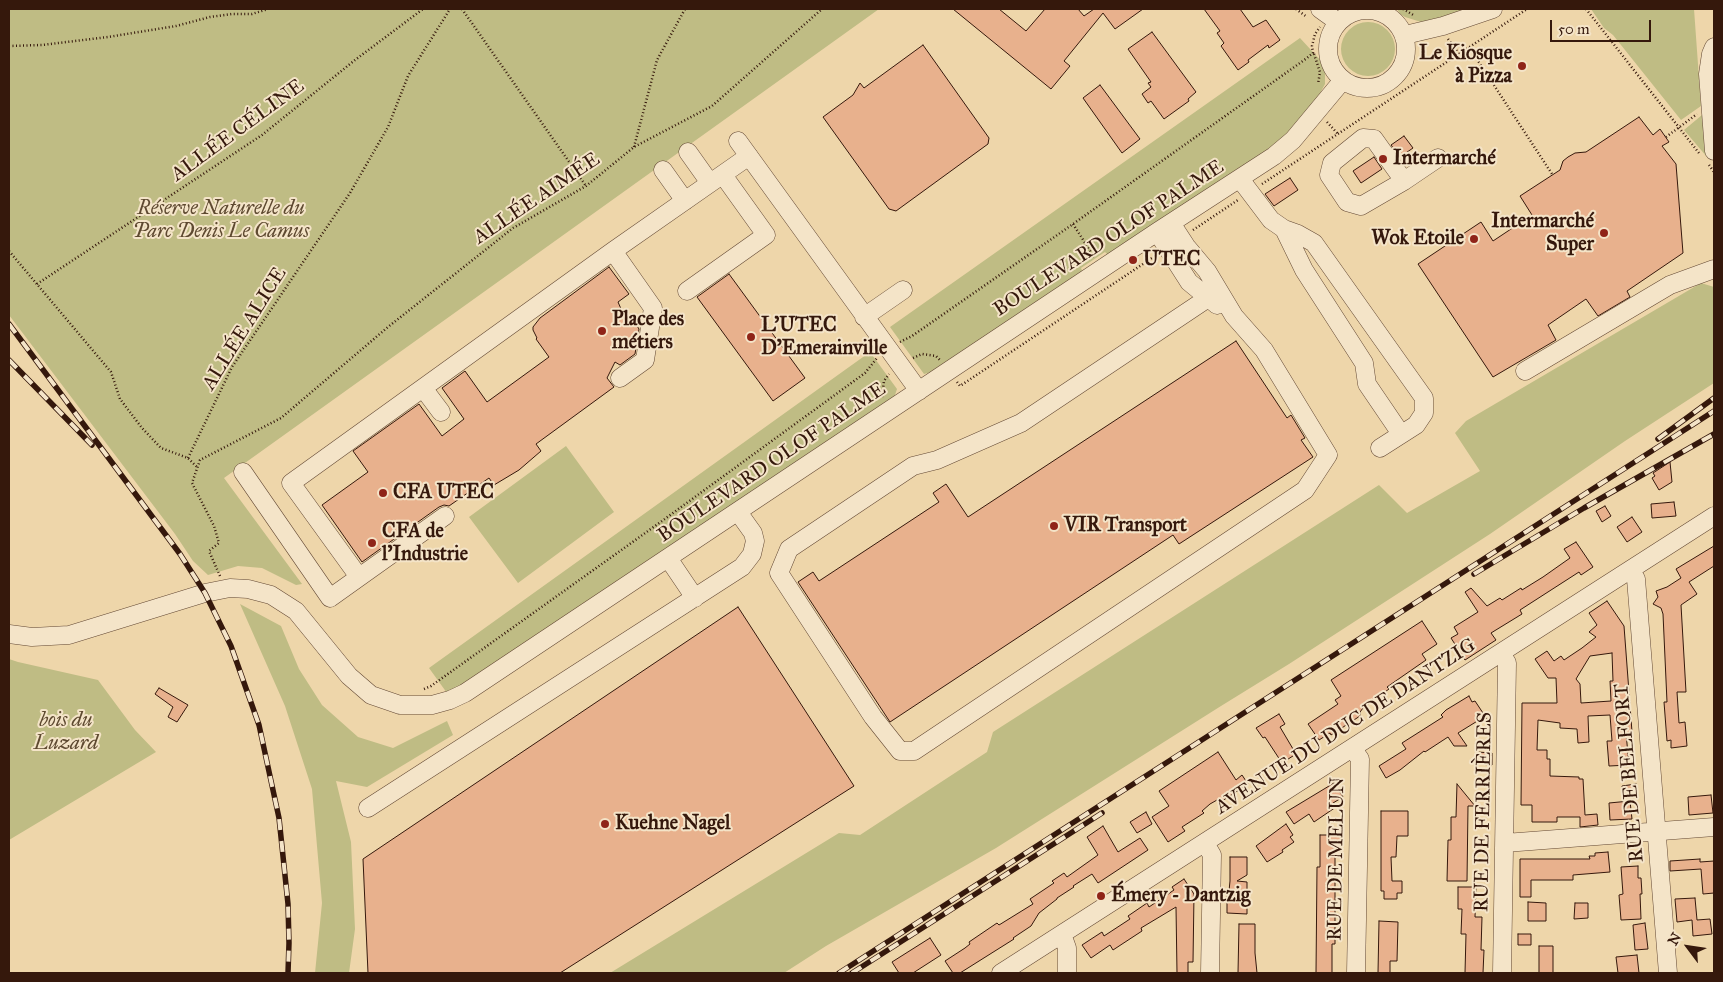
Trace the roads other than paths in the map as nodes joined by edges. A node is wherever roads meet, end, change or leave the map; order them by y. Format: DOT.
graph roads {
  1 [pos="1320,9"];
  2 [pos="1493,9"];
  3 [pos="1331,22"];
  4 [pos="1405,35"];
  5 [pos="1714,48"];
  6 [pos="1342,82"];
  7 [pos="738,141"];
  8 [pos="1714,151"];
  9 [pos="688,152"];
  10 [pos="749,156"];
  11 [pos="1438,158"];
  12 [pos="663,170"];
  13 [pos="1240,178"];
  14 [pos="716,179"];
  15 [pos="1404,181"];
  16 [pos="685,201"];
  17 [pos="1164,228"];
  18 [pos="1284,229"];
  19 [pos="613,251"];
  20 [pos="1714,268"];
  21 [pos="903,290"];
  22 [pos="687,291"];
  23 [pos="1208,298"];
  24 [pos="1234,316"];
  25 [pos="864,317"];
  26 [pos="1525,371"];
  27 [pos="620,378"];
  28 [pos="423,388"];
  29 [pos="919,391"];
  30 [pos="440,412"];
  31 [pos="1401,434"];
  32 [pos="1380,448"];
  33 [pos="243,472"];
  34 [pos="738,512"];
  35 [pos="445,516"];
  36 [pos="1704,517"];
  37 [pos="668,558"];
  38 [pos="1630,570"];
  39 [pos="359,577"];
  40 [pos="695,598"];
  41 [pos="9,634"];
  42 [pos="1501,653"];
  43 [pos="1352,748"];
  44 [pos="368,808"];
  45 [pos="1714,827"];
  46 [pos="1656,832"];
  47 [pos="1205,842"];
  48 [pos="1505,843"];
  49 [pos="1062,934"];
  50 [pos="1001,973"];
  51 [pos="1066,973"];
  52 [pos="1210,973"];
  53 [pos="1356,973"];
  54 [pos="1502,973"];
  55 [pos="1668,973"];
  1 -- 3 [label="street"];
  2 -- 4 [label="street"];
  3 -- 4 [label="street"];
  3 -- 6 [label="street"];
  4 -- 6 [label="street"];
  5 -- 8 [label="street"];
  6 -- 13 [label="street, BOULEVARD OLOF PALME"];
  7 -- 10 [label="street"];
  9 -- 14 [label="street"];
  10 -- 14 [label="street"];
  10 -- 25 [label="street"];
  11 -- 15 [label="street"];
  12 -- 16 [label="street"];
  13 -- 17 [label="street, BOULEVARD OLOF PALME"];
  13 -- 18 [label="street"];
  14 -- 16 [label="street"];
  14 -- 22 [label="street"];
  16 -- 19 [label="street"];
  17 -- 23 [label="street"];
  17 -- 24 [label="street"];
  17 -- 29 [label="street, BOULEVARD OLOF PALME"];
  18 -- 31 [label="street"];
  18 -- 31 [label="street"];
  19 -- 27 [label="street"];
  19 -- 28 [label="street"];
  20 -- 26 [label="street"];
  21 -- 25 [label="street"];
  23 -- 24 [label="street"];
  23 -- 24 [label="street"];
  25 -- 29 [label="street"];
  28 -- 30 [label="street"];
  28 -- 39 [label="street"];
  29 -- 34 [label="street, BOULEVARD OLOF PALME"];
  31 -- 32 [label="street"];
  33 -- 39 [label="street"];
  34 -- 37 [label="street, BOULEVARD OLOF PALME"];
  34 -- 40 [label="street"];
  35 -- 39 [label="street"];
  36 -- 38 [label="street, AVENUE DU DUC DE DANTZIG"];
  37 -- 40 [label="street"];
  37 -- 41 [label="street, BOULEVARD OLOF PALME"];
  38 -- 42 [label="street, AVENUE DU DUC DE DANTZIG"];
  38 -- 46 [label="street, RUE DE BELFORT"];
  40 -- 44 [label="street"];
  42 -- 43 [label="street, AVENUE DU DUC DE DANTZIG"];
  42 -- 48 [label="street, RUE DE FERRIÈRES"];
  43 -- 47 [label="street, AVENUE DU DUC DE DANTZIG"];
  43 -- 53 [label="street, RUE DE MELUN"];
  45 -- 46 [label="street"];
  46 -- 48 [label="street"];
  46 -- 55 [label="street, RUE DE BELFORT"];
  47 -- 49 [label="street, AVENUE DU DUC DE DANTZIG"];
  47 -- 52 [label="street"];
  48 -- 54 [label="street, RUE DE FERRIÈRES"];
  49 -- 50 [label="street, AVENUE DU DUC DE DANTZIG"];
  49 -- 51 [label="street"];
}
